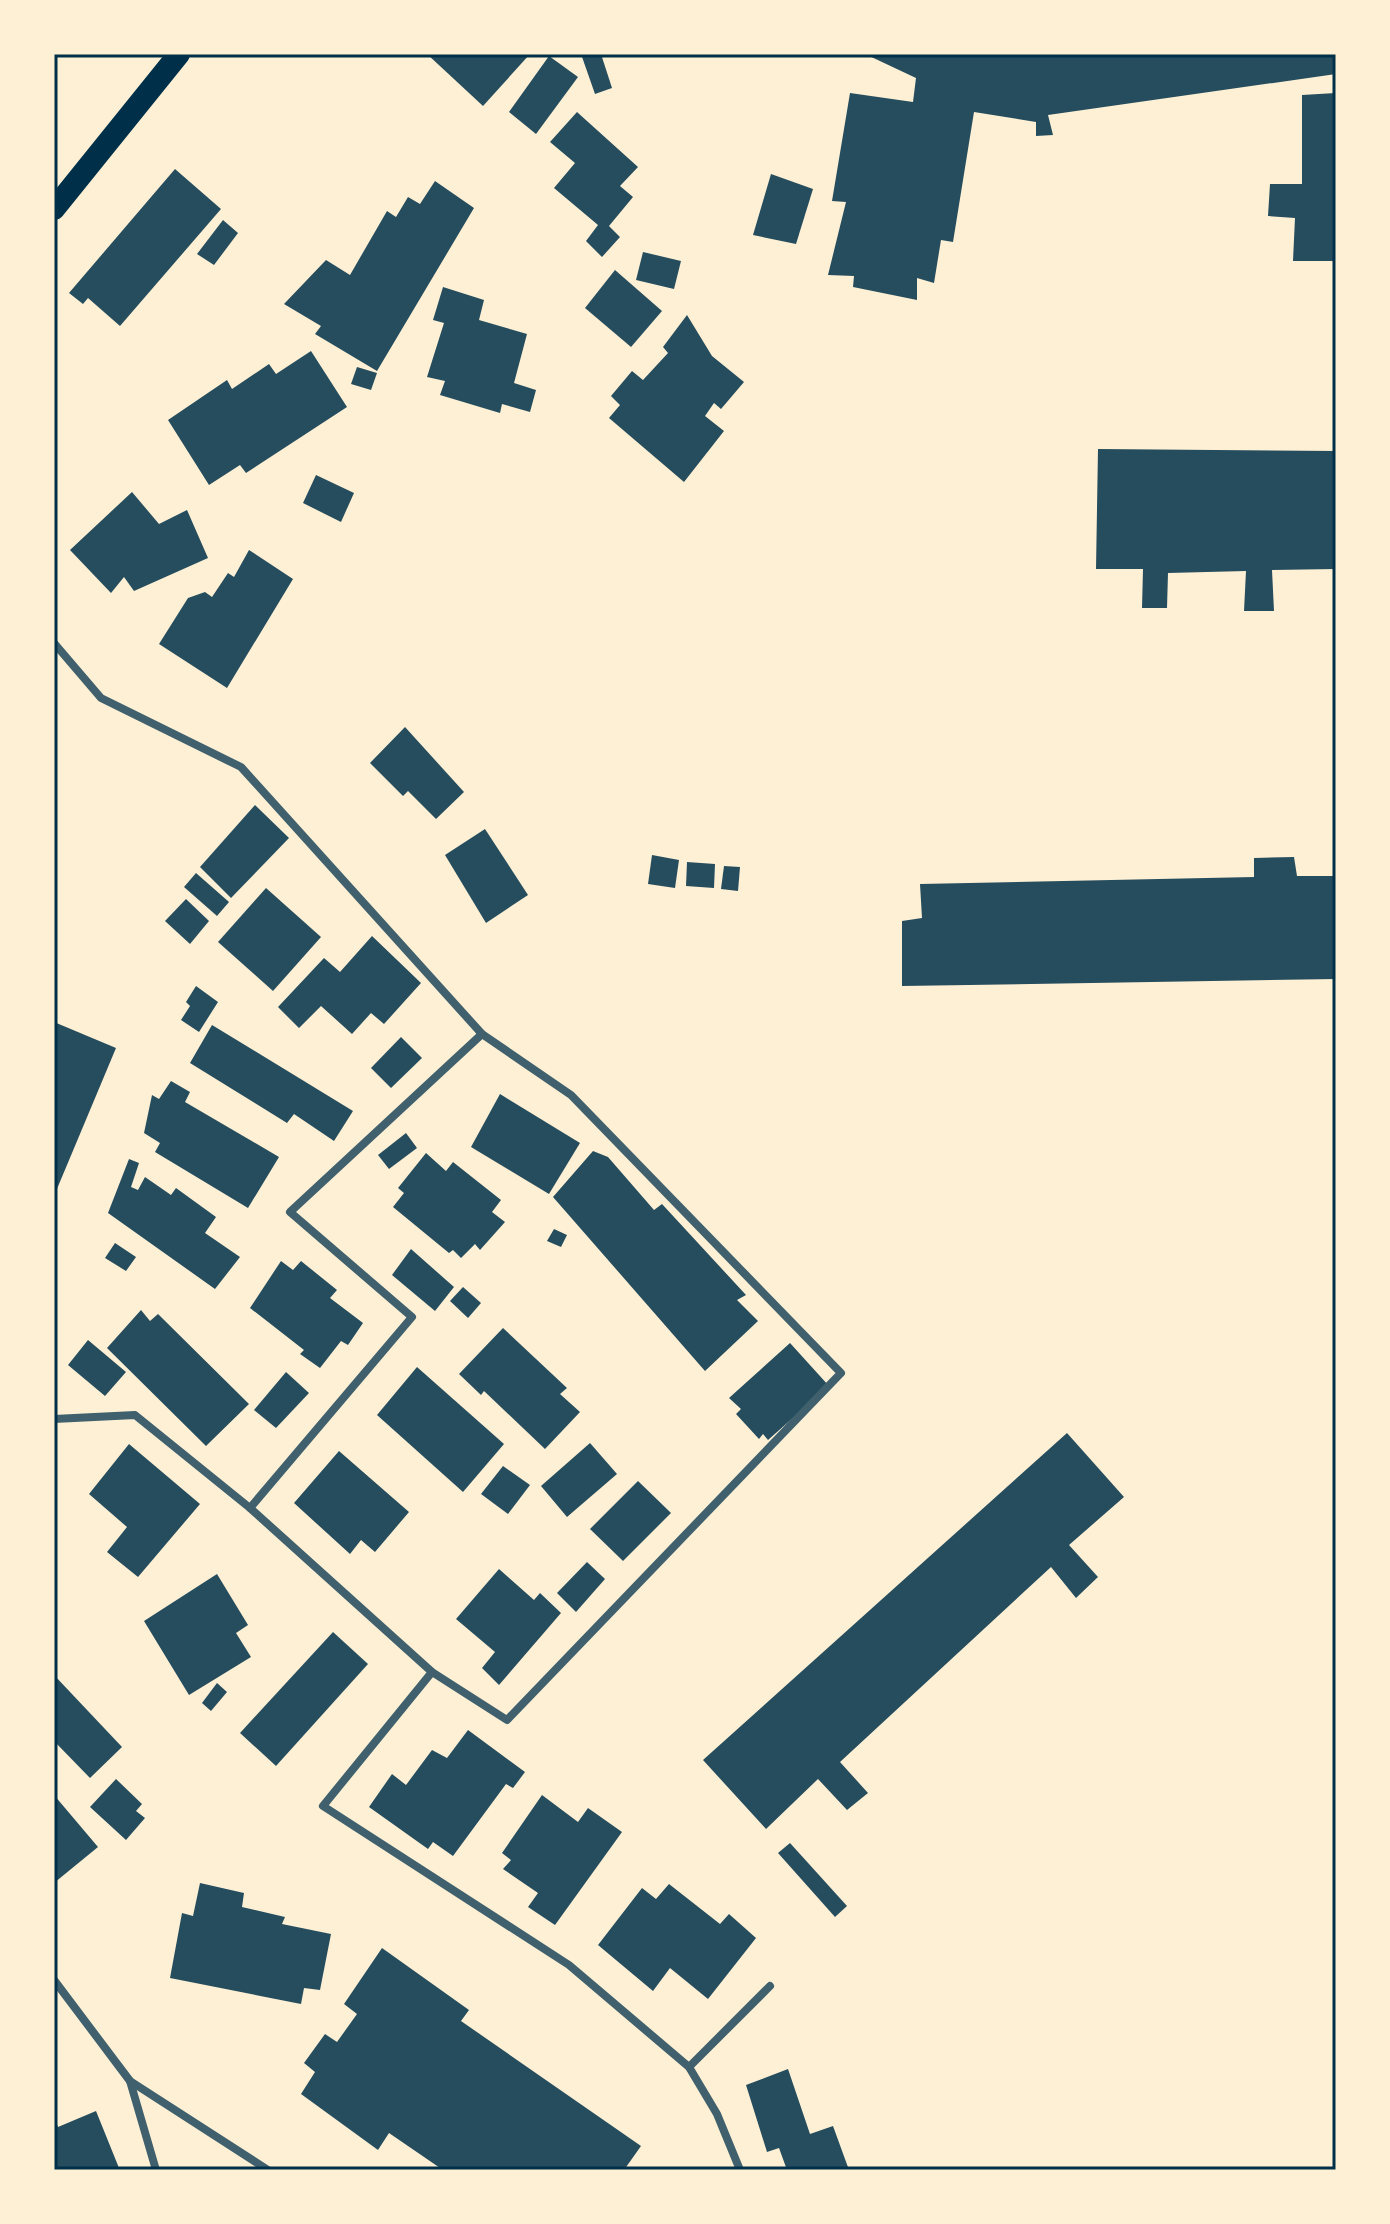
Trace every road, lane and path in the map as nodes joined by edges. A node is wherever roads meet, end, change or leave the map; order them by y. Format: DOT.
graph roads {
  1 [pos="179,54"];
  2 [pos="54,209"];
  3 [pos="54,643"];
  4 [pos="482,1034"];
  5 [pos="54,1419"];
  6 [pos="250,1508"];
  7 [pos="432,1672"];
  8 [pos="54,1980"];
  9 [pos="770,1986"];
  10 [pos="689,2067"];
  11 [pos="130,2081"];
  12 [pos="156,2170"];
  13 [pos="268,2170"];
  14 [pos="740,2170"];
  1 -- 2 [label="highway"];
  3 -- 4 [label="street"];
  4 -- 6 [label="street"];
  4 -- 7 [label="street"];
  5 -- 6 [label="street"];
  6 -- 7 [label="street"];
  7 -- 10 [label="street"];
  8 -- 11 [label="street"];
  9 -- 10 [label="street"];
  10 -- 14 [label="street"];
  11 -- 12 [label="street"];
  11 -- 13 [label="street"];
}
